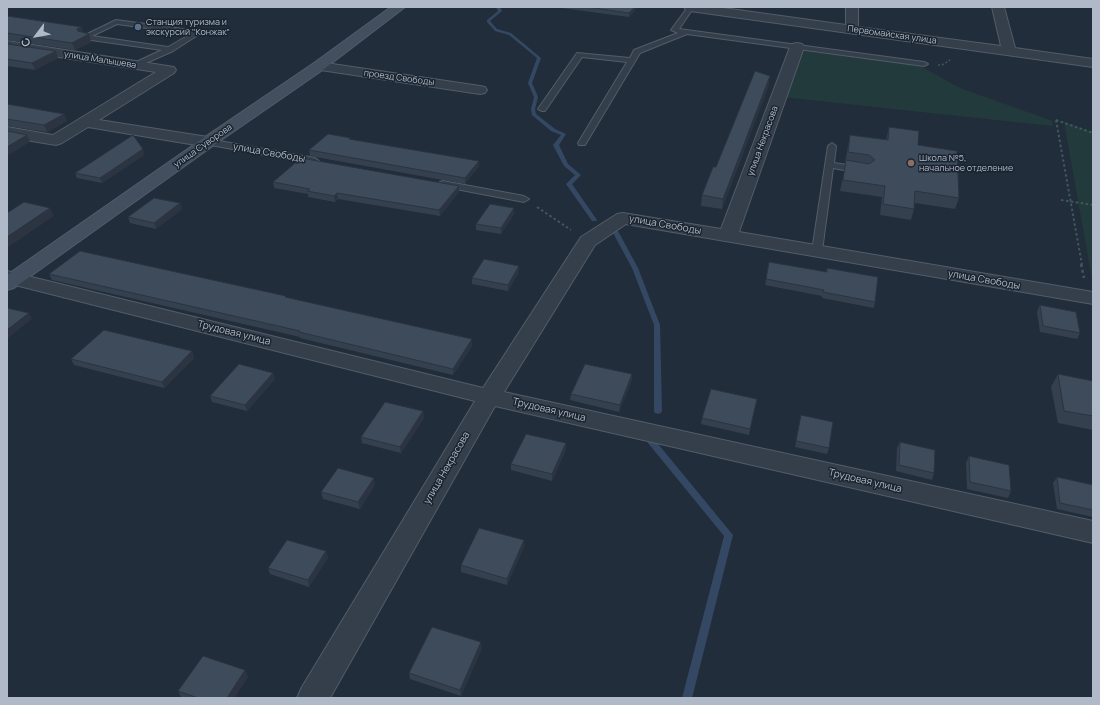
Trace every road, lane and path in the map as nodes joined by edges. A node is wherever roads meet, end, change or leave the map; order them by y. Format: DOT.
graph roads {
  1 [pos="399,7"];
  2 [pos="691,7"];
  3 [pos="852,7"];
  4 [pos="998,7"];
  5 [pos="852,29"];
  6 [pos="686,32"];
  7 [pos="7,45"];
  8 [pos="797,47"];
  9 [pos="170,49"];
  10 [pos="1010,51"];
  11 [pos="631,60"];
  12 [pos="1093,63"];
  13 [pos="924,64"];
  14 [pos="138,65"];
  15 [pos="319,66"];
  16 [pos="480,90"];
  17 [pos="542,109"];
  18 [pos="85,122"];
  19 [pos="7,132"];
  20 [pos="1093,133"];
  21 [pos="208,142"];
  22 [pos="582,143"];
  23 [pos="832,146"];
  24 [pos="324,163"];
  25 [pos="829,165"];
  26 [pos="866,170"];
  27 [pos="432,182"];
  28 [pos="524,199"];
  29 [pos="1061,200"];
  30 [pos="1070,201"];
  31 [pos="1093,205"];
  32 [pos="728,236"];
  33 [pos="588,241"];
  34 [pos="817,251"];
  35 [pos="1084,278"];
  36 [pos="9,280"];
  37 [pos="1093,298"];
  38 [pos="489,397"];
  39 [pos="1093,532"];
  40 [pos="313,698"];
  1 -- 15 [label="main road, улица Суворова"];
  2 -- 5 [label="street, Первомайская улица"];
  2 -- 6 [label="lane"];
  3 -- 5 [label="street"];
  4 -- 10 [label="street"];
  5 -- 10 [label="street, Первомайская улица"];
  6 -- 8 [label="lane"];
  6 -- 11 [label="lane"];
  7 -- 14 [label="street, улица Малышева"];
  8 -- 13 [label="lane"];
  8 -- 32 [label="street, улица Некрасова"];
  9 -- 9 [label="lane"];
  9 -- 14 [label="lane"];
  10 -- 12 [label="street, Первомайская улица"];
  11 -- 17 [label="lane"];
  11 -- 22 [label="lane"];
  14 -- 18 [label="street, улица Малышева"];
  15 -- 16 [label="street, проезд Свободы"];
  15 -- 21 [label="main road, улица Суворова"];
  18 -- 19 [label="street"];
  18 -- 21 [label="street"];
  20 -- 30 [label="path"];
  21 -- 24 [label="lane, улица Свободы"];
  21 -- 36 [label="main road, улица Суворова"];
  23 -- 25 [label="lane"];
  25 -- 26 [label="lane"];
  25 -- 34 [label="lane"];
  27 -- 28 [label="lane"];
  28 -- 33 [label="path"];
  29 -- 30 [label="path"];
  30 -- 31 [label="path"];
  30 -- 35 [label="path"];
  32 -- 33 [label="street, улица Свободы"];
  32 -- 34 [label="street, улица Свободы"];
  33 -- 38 [label="street, улица Некрасова"];
  34 -- 37 [label="street, улица Свободы"];
  36 -- 38 [label="street, Трудовая улица"];
  38 -- 39 [label="street, Трудовая улица"];
  38 -- 40 [label="street, улица Некрасова"];
}
